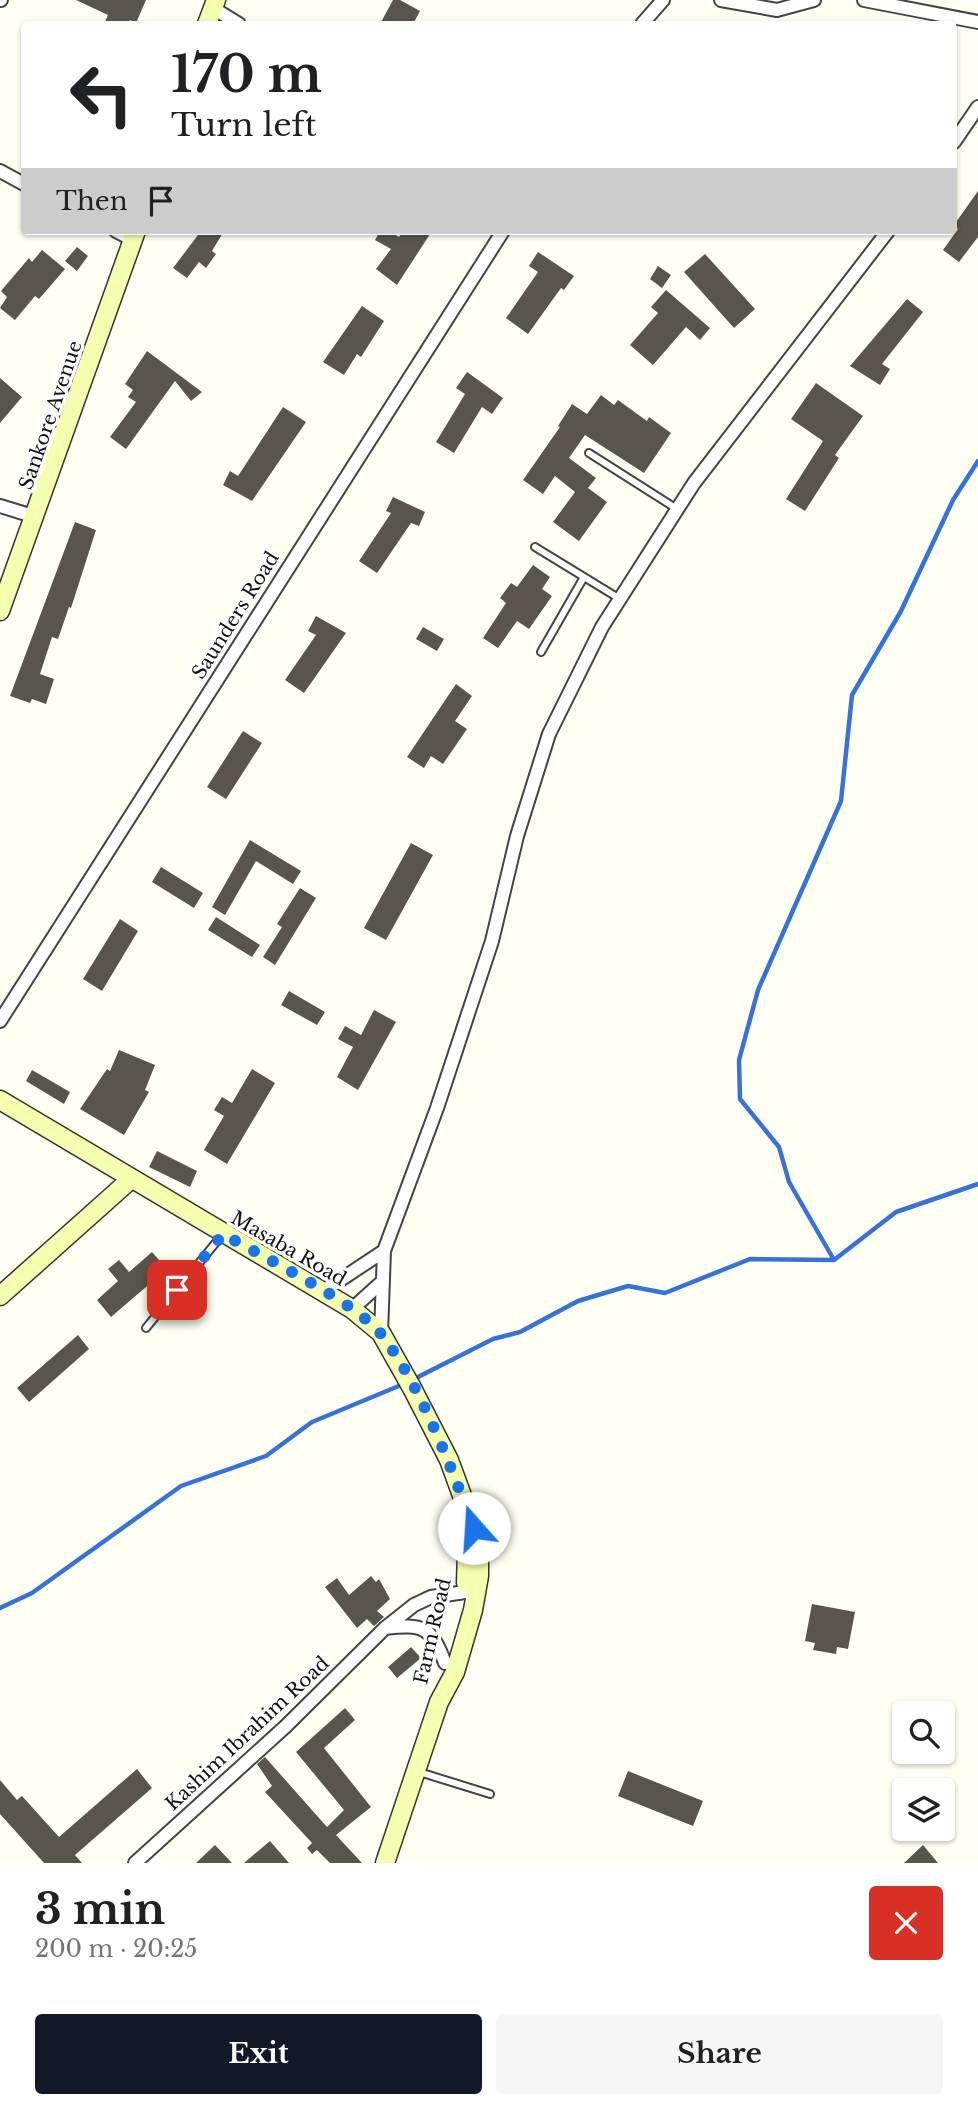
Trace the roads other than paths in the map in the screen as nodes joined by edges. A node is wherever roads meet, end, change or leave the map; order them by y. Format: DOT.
graph roads {
  1 [pos="663,0"];
  2 [pos="723,0"];
  3 [pos="814,0"];
  4 [pos="864,0"];
  5 [pos="212,11"];
  6 [pos="233,21"];
  7 [pos="645,21"];
  8 [pos="978,22"];
  9 [pos="978,107"];
  10 [pos="957,138"];
  11 [pos="0,171"];
  12 [pos="21,182"];
  13 [pos="135,235"];
  14 [pos="500,235"];
  15 [pos="885,235"];
  16 [pos="589,453"];
  17 [pos="0,506"];
  18 [pos="677,509"];
  19 [pos="36,517"];
  20 [pos="535,547"];
  21 [pos="584,578"];
  22 [pos="620,599"];
  23 [pos="0,611"];
  24 [pos="541,652"];
  25 [pos="0,1021"];
  26 [pos="0,1100"];
  27 [pos="131,1180"];
  28 [pos="223,1234"];
  29 [pos="384,1251"];
  30 [pos="383,1281"];
  31 [pos="322,1292"];
  32 [pos="0,1296"];
  33 [pos="352,1309"];
  34 [pos="146,1328"];
  35 [pos="381,1333"];
  36 [pos="468,1514"];
  37 [pos="465,1592"];
  38 [pos="385,1629"];
  39 [pos="445,1663"];
  40 [pos="439,1702"];
  41 [pos="414,1771"];
  42 [pos="490,1794"];
  43 [pos="135,1863"];
  44 [pos="385,1863"];
  1 -- 7 [label="street"];
  2 -- 3 [label="street"];
  4 -- 8 [label="street"];
  5 -- 6 [label="street"];
  9 -- 10 [label="street"];
  11 -- 12 [label="street"];
  13 -- 19 [label="street, Sankore Avenue"];
  14 -- 25 [label="street, Saunders Road"];
  15 -- 18 [label="street"];
  16 -- 18 [label="lane"];
  17 -- 19 [label="street"];
  18 -- 22 [label="street"];
  19 -- 23 [label="street, Sankore Avenue"];
  20 -- 21 [label="lane"];
  21 -- 22 [label="lane"];
  21 -- 24 [label="lane"];
  22 -- 29 [label="street"];
  26 -- 27 [label="street, Masaba Road"];
  27 -- 28 [label="street, Masaba Road"];
  27 -- 32 [label="street"];
  28 -- 31 [label="street, Masaba Road"];
  28 -- 34 [label="lane"];
  29 -- 30 [label="street"];
  29 -- 31 [label="street"];
  30 -- 33 [label="street"];
  30 -- 35 [label="street"];
  31 -- 33 [label="street, Masaba Road"];
  33 -- 35 [label="street, Masaba Road"];
  35 -- 36 [label="street, Masaba Road"];
  36 -- 37 [label="street, Farm Road"];
  36 -- 40 [label="street, Farm Road"];
  37 -- 38 [label="street, Kashim Ibrahim Road"];
  37 -- 39 [label="street, Farm Road"];
  38 -- 39 [label="street"];
  38 -- 43 [label="street, Kashim Ibrahim Road"];
  39 -- 40 [label="street, Farm Road"];
  40 -- 41 [label="street, Farm Road"];
  41 -- 42 [label="lane"];
  41 -- 44 [label="street, Farm Road"];
}
